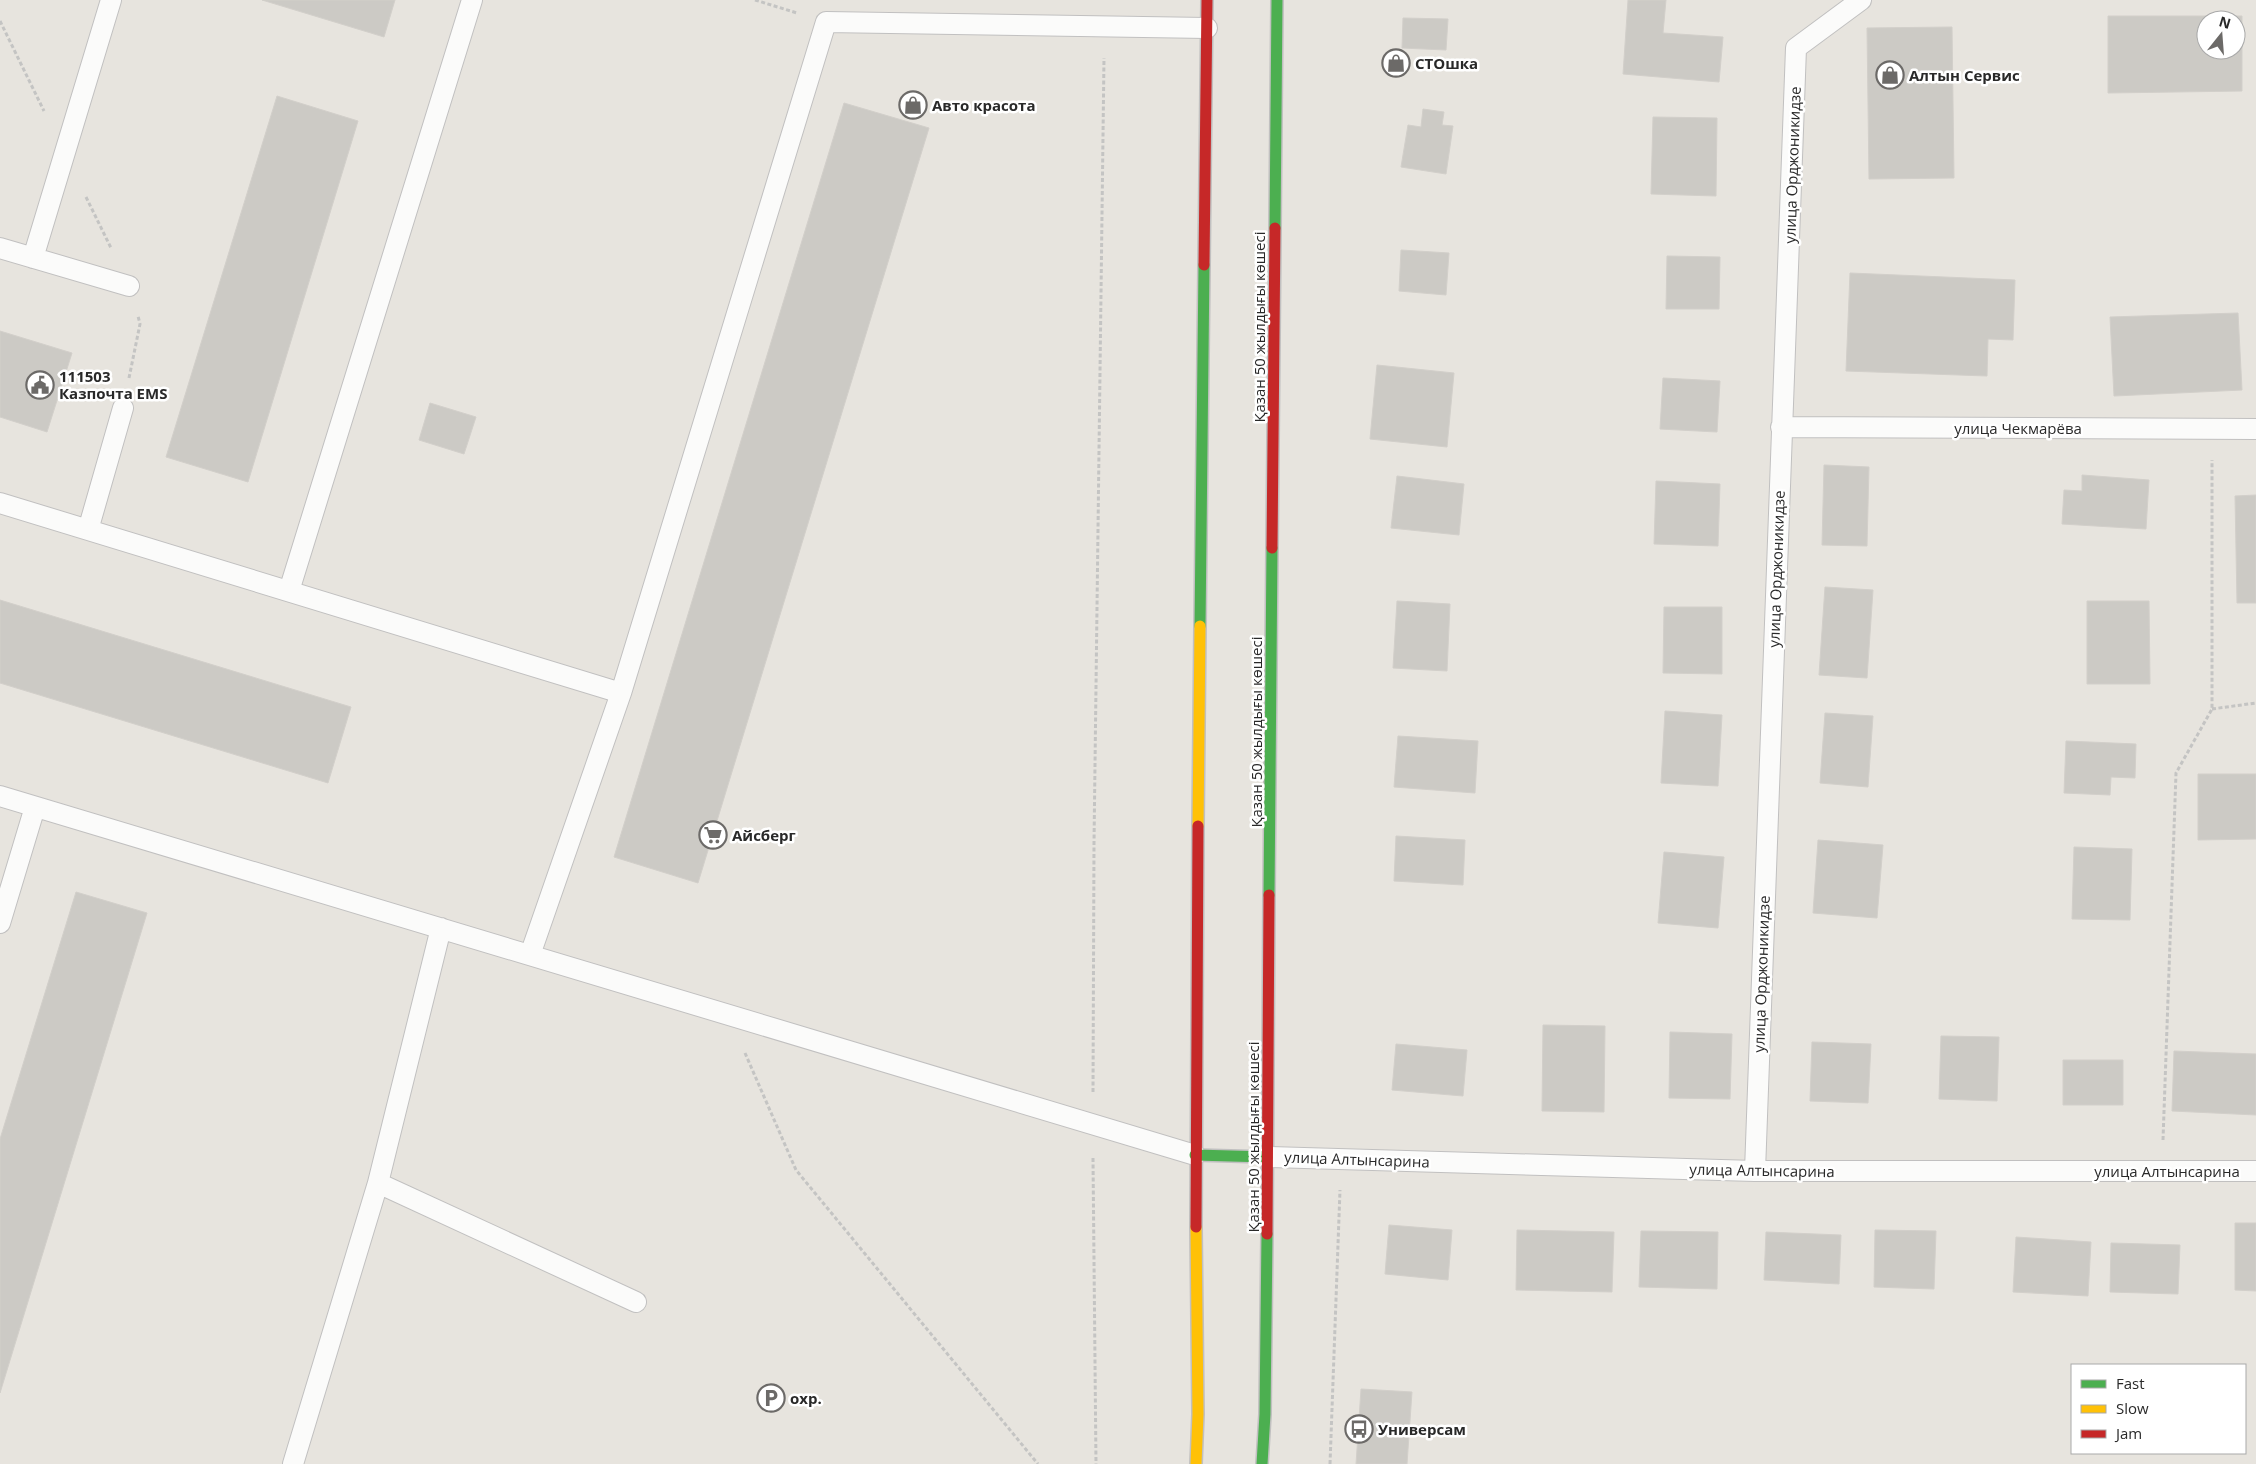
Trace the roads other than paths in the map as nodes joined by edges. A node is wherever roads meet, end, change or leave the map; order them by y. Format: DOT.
graph roads {
  1 [pos="111,0"];
  2 [pos="472,0"];
  3 [pos="1207,0"];
  4 [pos="1277,0"];
  5 [pos="1861,0"];
  6 [pos="1207,28"];
  7 [pos="0,248"];
  8 [pos="32,258"];
  9 [pos="129,286"];
  10 [pos="123,408"];
  11 [pos="1781,427"];
  12 [pos="2256,429"];
  13 [pos="0,503"];
  14 [pos="88,530"];
  15 [pos="289,591"];
  16 [pos="621,693"];
  17 [pos="0,796"];
  18 [pos="35,807"];
  19 [pos="0,923"];
  20 [pos="441,928"];
  21 [pos="530,955"];
  22 [pos="1195,1155"];
  23 [pos="1268,1157"];
  24 [pos="1754,1171"];
  25 [pos="2256,1171"];
  26 [pos="378,1183"];
  27 [pos="636,1302"];
  28 [pos="293,1464"];
  29 [pos="1196,1464"];
  30 [pos="1262,1464"];
  1 -- 8 [label="lane"];
  2 -- 15 [label="lane"];
  3 -- 6 [label="street"];
  4 -- 23 [label="street, Қазан 50 жылдығы көшесі"];
  5 -- 11 [label="lane, улица Орджоникидзе"];
  6 -- 16 [label="lane"];
  6 -- 22 [label="street"];
  7 -- 8 [label="lane"];
  8 -- 9 [label="lane"];
  10 -- 14 [label="lane"];
  11 -- 12 [label="lane, улица Чекмарёва"];
  11 -- 24 [label="lane, улица Орджоникидзе"];
  13 -- 14 [label="lane"];
  14 -- 15 [label="lane"];
  15 -- 16 [label="lane"];
  16 -- 21 [label="lane"];
  17 -- 18 [label="lane"];
  18 -- 19 [label="lane"];
  18 -- 20 [label="lane"];
  20 -- 21 [label="lane"];
  20 -- 26 [label="lane"];
  21 -- 22 [label="lane"];
  22 -- 23 [label="street"];
  22 -- 29 [label="street"];
  23 -- 24 [label="lane, улица Алтынсарина"];
  23 -- 30 [label="street, Қазан 50 жылдығы көшесі"];
  24 -- 25 [label="lane, улица Алтынсарина"];
  26 -- 27 [label="lane"];
  26 -- 28 [label="lane"];
}
